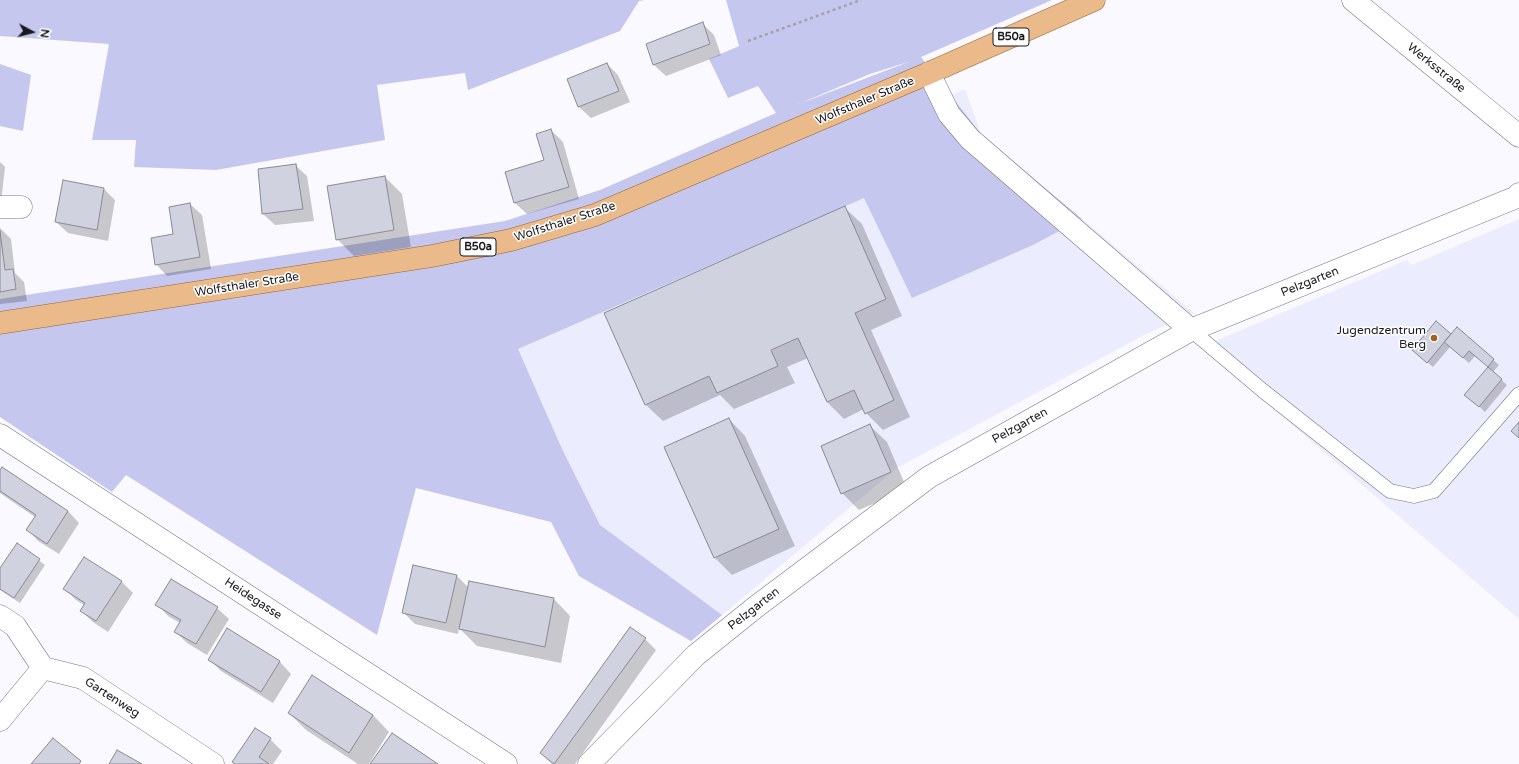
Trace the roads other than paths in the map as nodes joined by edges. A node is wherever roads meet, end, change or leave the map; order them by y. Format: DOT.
graph roads {
  1 [pos="1094,0"];
  2 [pos="1353,0"];
  3 [pos="929,73"];
  4 [pos="1519,136"];
  5 [pos="1519,194"];
  6 [pos="0,323"];
  7 [pos="1190,330"];
  8 [pos="1519,394"];
  9 [pos="0,435"];
  10 [pos="0,616"];
  11 [pos="43,668"];
  12 [pos="0,720"];
  13 [pos="212,764"];
  14 [pos="506,764"];
  15 [pos="589,764"];
  1 -- 3 [label="main road, Wolfsthaler Straße / B50a"];
  2 -- 4 [label="street, Werksstraße"];
  3 -- 6 [label="main road, Wolfsthaler Straße / B50a"];
  3 -- 7 [label="street"];
  5 -- 7 [label="street, Pelzgarten"];
  7 -- 8 [label="lane"];
  7 -- 15 [label="street, Pelzgarten"];
  9 -- 14 [label="street, Heidegasse"];
  10 -- 11 [label="street"];
  11 -- 12 [label="street"];
  11 -- 13 [label="street, Gartenweg"];
}
